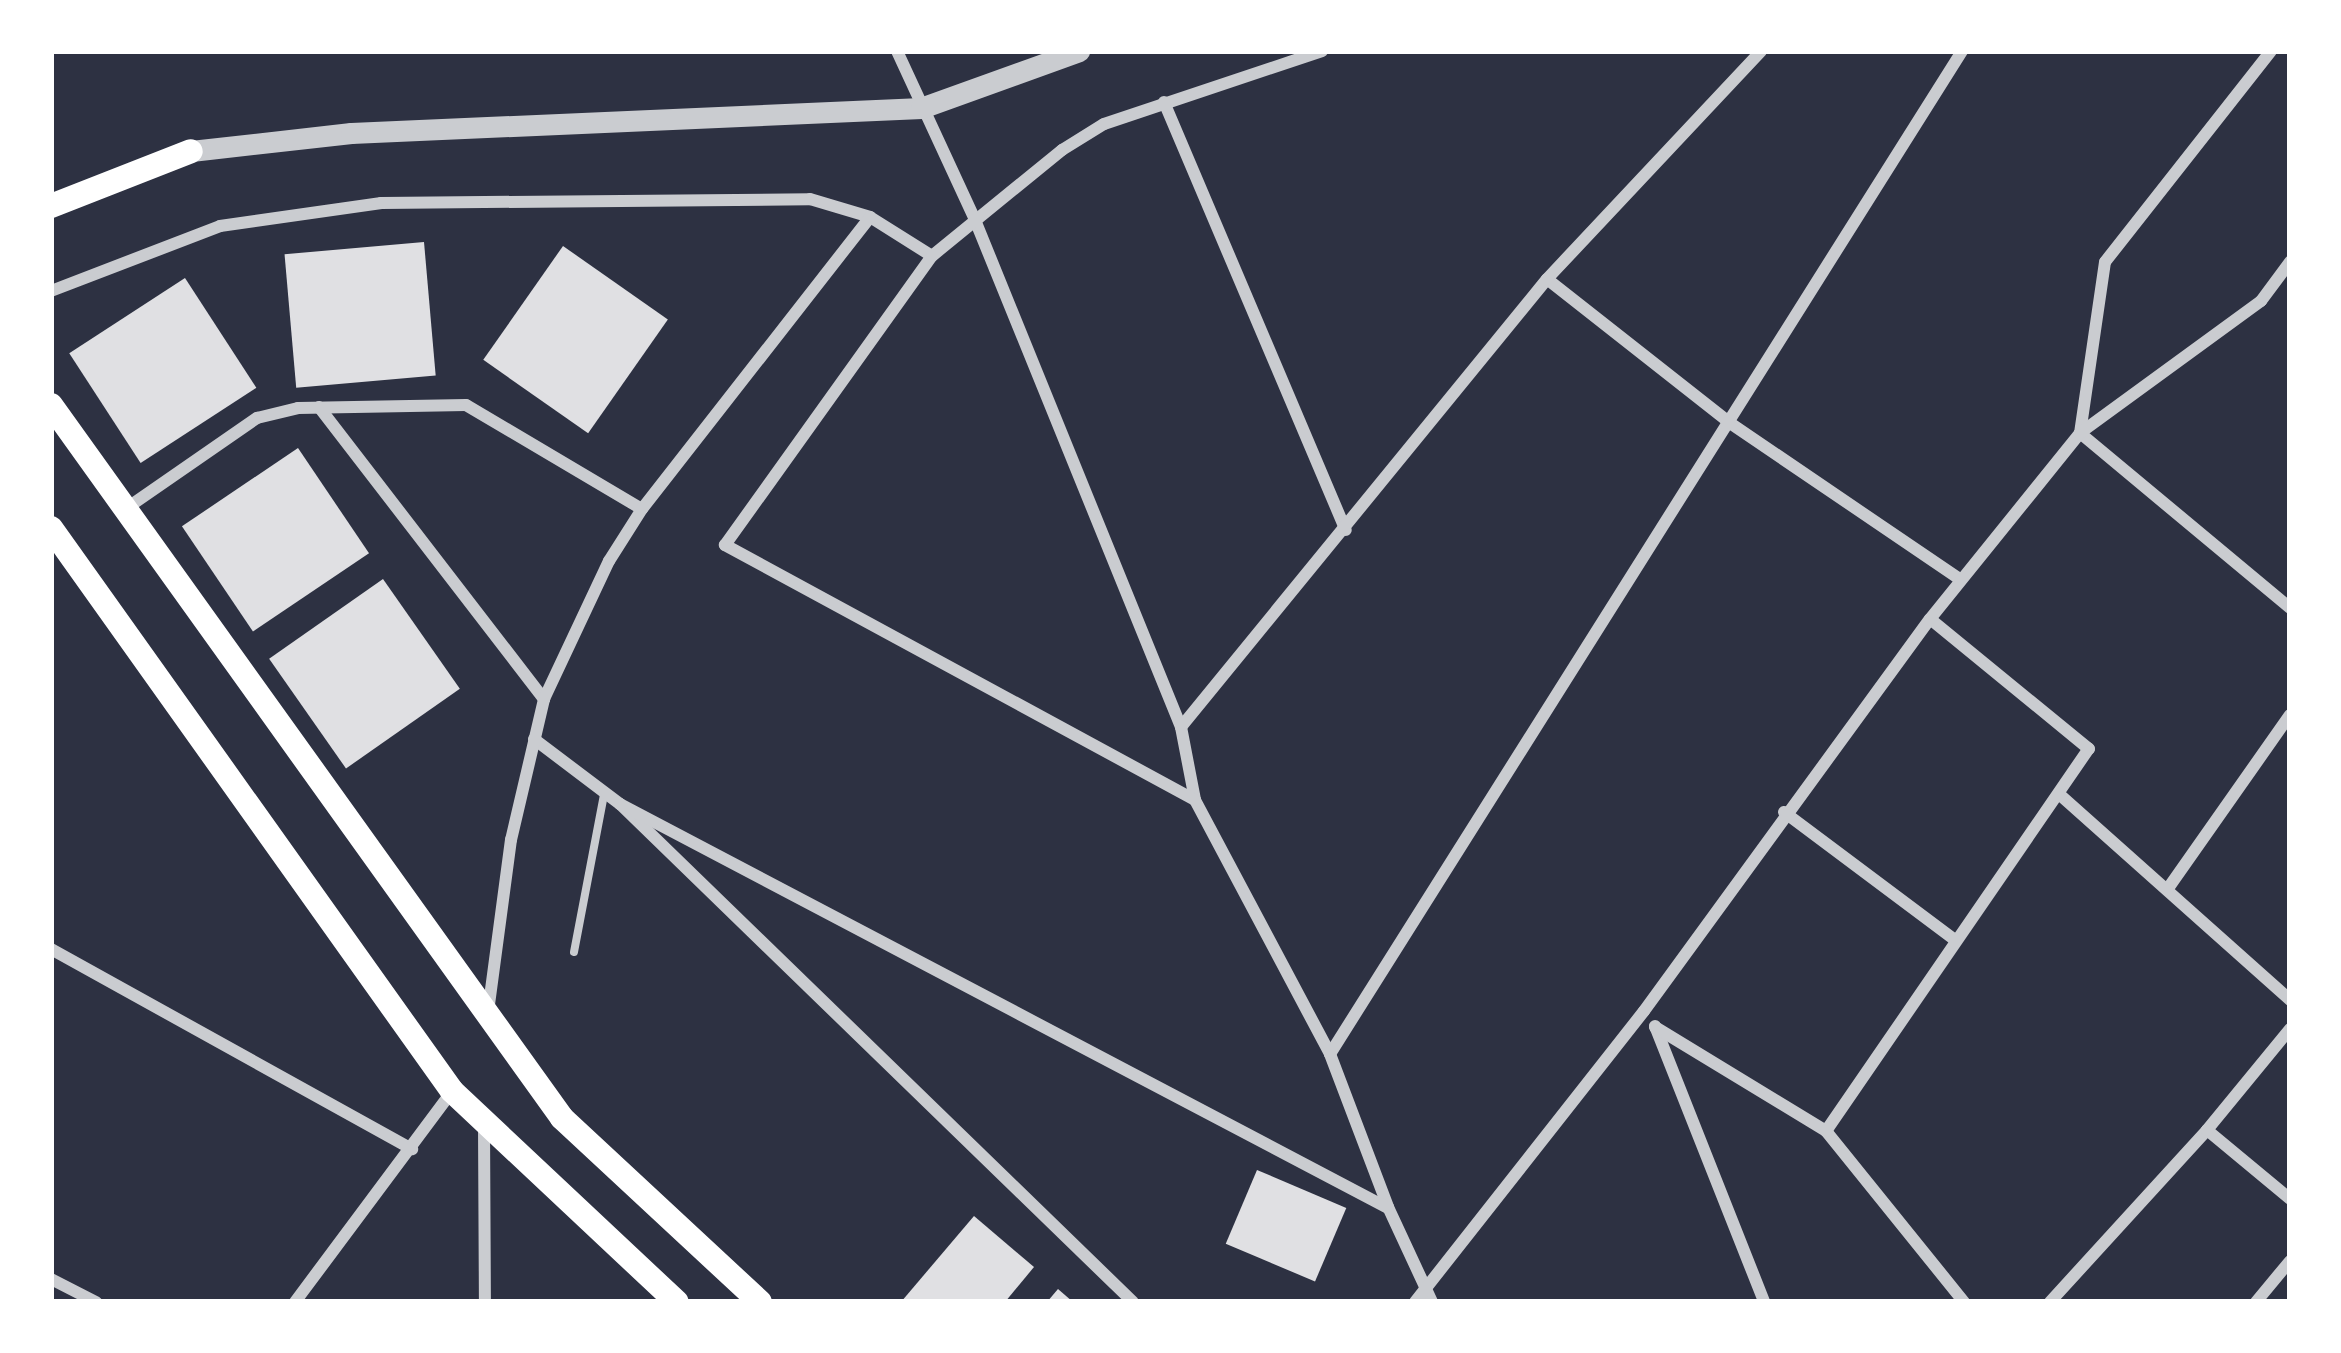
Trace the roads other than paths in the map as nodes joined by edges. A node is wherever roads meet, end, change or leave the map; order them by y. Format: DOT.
graph roads {
  1 [pos="897,51"];
  2 [pos="1079,51"];
  3 [pos="1322,51"];
  4 [pos="1761,51"];
  5 [pos="1962,51"];
  6 [pos="2271,51"];
  7 [pos="1164,102"];
  8 [pos="921,108"];
  9 [pos="190,152"];
  10 [pos="51,191"];
  11 [pos="51,206"];
  12 [pos="870,217"];
  13 [pos="976,220"];
  14 [pos="932,256"];
  15 [pos="2290,262"];
  16 [pos="1547,279"];
  17 [pos="51,291"];
  18 [pos="51,405"];
  19 [pos="319,407"];
  20 [pos="1730,423"];
  21 [pos="2080,433"];
  22 [pos="642,508"];
  23 [pos="123,511"];
  24 [pos="51,528"];
  25 [pos="1346,530"];
  26 [pos="1961,580"];
  27 [pos="2290,608"];
  28 [pos="1930,619"];
  29 [pos="544,699"];
  30 [pos="2290,715"];
  31 [pos="1181,727"];
  32 [pos="534,739"];
  33 [pos="604,793"];
  34 [pos="2060,794"];
  35 [pos="1195,800"];
  36 [pos="620,804"];
  37 [pos="1784,812"];
  38 [pos="2169,887"];
  39 [pos="1955,940"];
  40 [pos="51,949"];
  41 [pos="574,952"];
  42 [pos="2290,1000"];
  43 [pos="1644,1011"];
  44 [pos="488,1019"];
  45 [pos="1655,1027"];
  46 [pos="2290,1029"];
  47 [pos="1330,1054"];
  48 [pos="452,1091"];
  49 [pos="484,1126"];
  50 [pos="2207,1130"];
  51 [pos="1826,1131"];
  52 [pos="412,1149"];
  53 [pos="2290,1199"];
  54 [pos="1388,1208"];
  55 [pos="2290,1261"];
  56 [pos="51,1279"];
  57 [pos="1426,1287"];
  58 [pos="96,1302"];
  59 [pos="296,1302"];
  60 [pos="485,1302"];
  61 [pos="677,1302"];
  62 [pos="760,1302"];
  63 [pos="1133,1302"];
  64 [pos="1415,1302"];
  65 [pos="1432,1302"];
  66 [pos="1764,1302"];
  67 [pos="1964,1302"];
  68 [pos="2050,1302"];
  69 [pos="2256,1302"];
  1 -- 8 [label="street"];
  2 -- 8 [label="street"];
  3 -- 7 [label="street"];
  4 -- 16 [label="street"];
  5 -- 20 [label="street"];
  6 -- 21 [label="street"];
  7 -- 13 [label="street"];
  7 -- 25 [label="street"];
  8 -- 9 [label="street"];
  8 -- 13 [label="street"];
  9 -- 10 [label="main road"];
  9 -- 11 [label="main road"];
  12 -- 14 [label="street"];
  12 -- 17 [label="street"];
  12 -- 22 [label="street"];
  13 -- 14 [label="street"];
  13 -- 31 [label="street"];
  14 -- 35 [label="street"];
  15 -- 21 [label="street"];
  16 -- 20 [label="street"];
  16 -- 25 [label="street"];
  18 -- 23 [label="main road"];
  19 -- 22 [label="street"];
  19 -- 23 [label="street"];
  19 -- 29 [label="street"];
  20 -- 26 [label="street"];
  20 -- 47 [label="street"];
  21 -- 26 [label="street"];
  21 -- 27 [label="street"];
  22 -- 29 [label="street"];
  23 -- 44 [label="main road"];
  24 -- 48 [label="main road"];
  25 -- 31 [label="street"];
  26 -- 28 [label="street"];
  28 -- 34 [label="street"];
  28 -- 37 [label="street"];
  29 -- 32 [label="street"];
  30 -- 38 [label="street"];
  31 -- 35 [label="street"];
  32 -- 33 [label="street"];
  32 -- 44 [label="street"];
  33 -- 36 [label="street"];
  33 -- 41 [label="lane"];
  34 -- 38 [label="street"];
  34 -- 39 [label="street"];
  35 -- 47 [label="street"];
  36 -- 54 [label="street"];
  36 -- 63 [label="street"];
  37 -- 39 [label="street"];
  37 -- 43 [label="street"];
  38 -- 42 [label="street"];
  39 -- 51 [label="street"];
  40 -- 52 [label="street"];
  43 -- 45 [label="street"];
  43 -- 57 [label="street"];
  44 -- 62 [label="main road"];
  45 -- 51 [label="street"];
  45 -- 66 [label="street"];
  46 -- 50 [label="street"];
  47 -- 54 [label="street"];
  48 -- 49 [label="main road"];
  48 -- 52 [label="street"];
  49 -- 60 [label="street"];
  49 -- 61 [label="main road"];
  50 -- 53 [label="street"];
  50 -- 68 [label="street"];
  51 -- 67 [label="street"];
  52 -- 59 [label="street"];
  54 -- 57 [label="street"];
  55 -- 69 [label="street"];
  56 -- 58 [label="street"];
  57 -- 64 [label="street"];
  57 -- 65 [label="street"];
}
